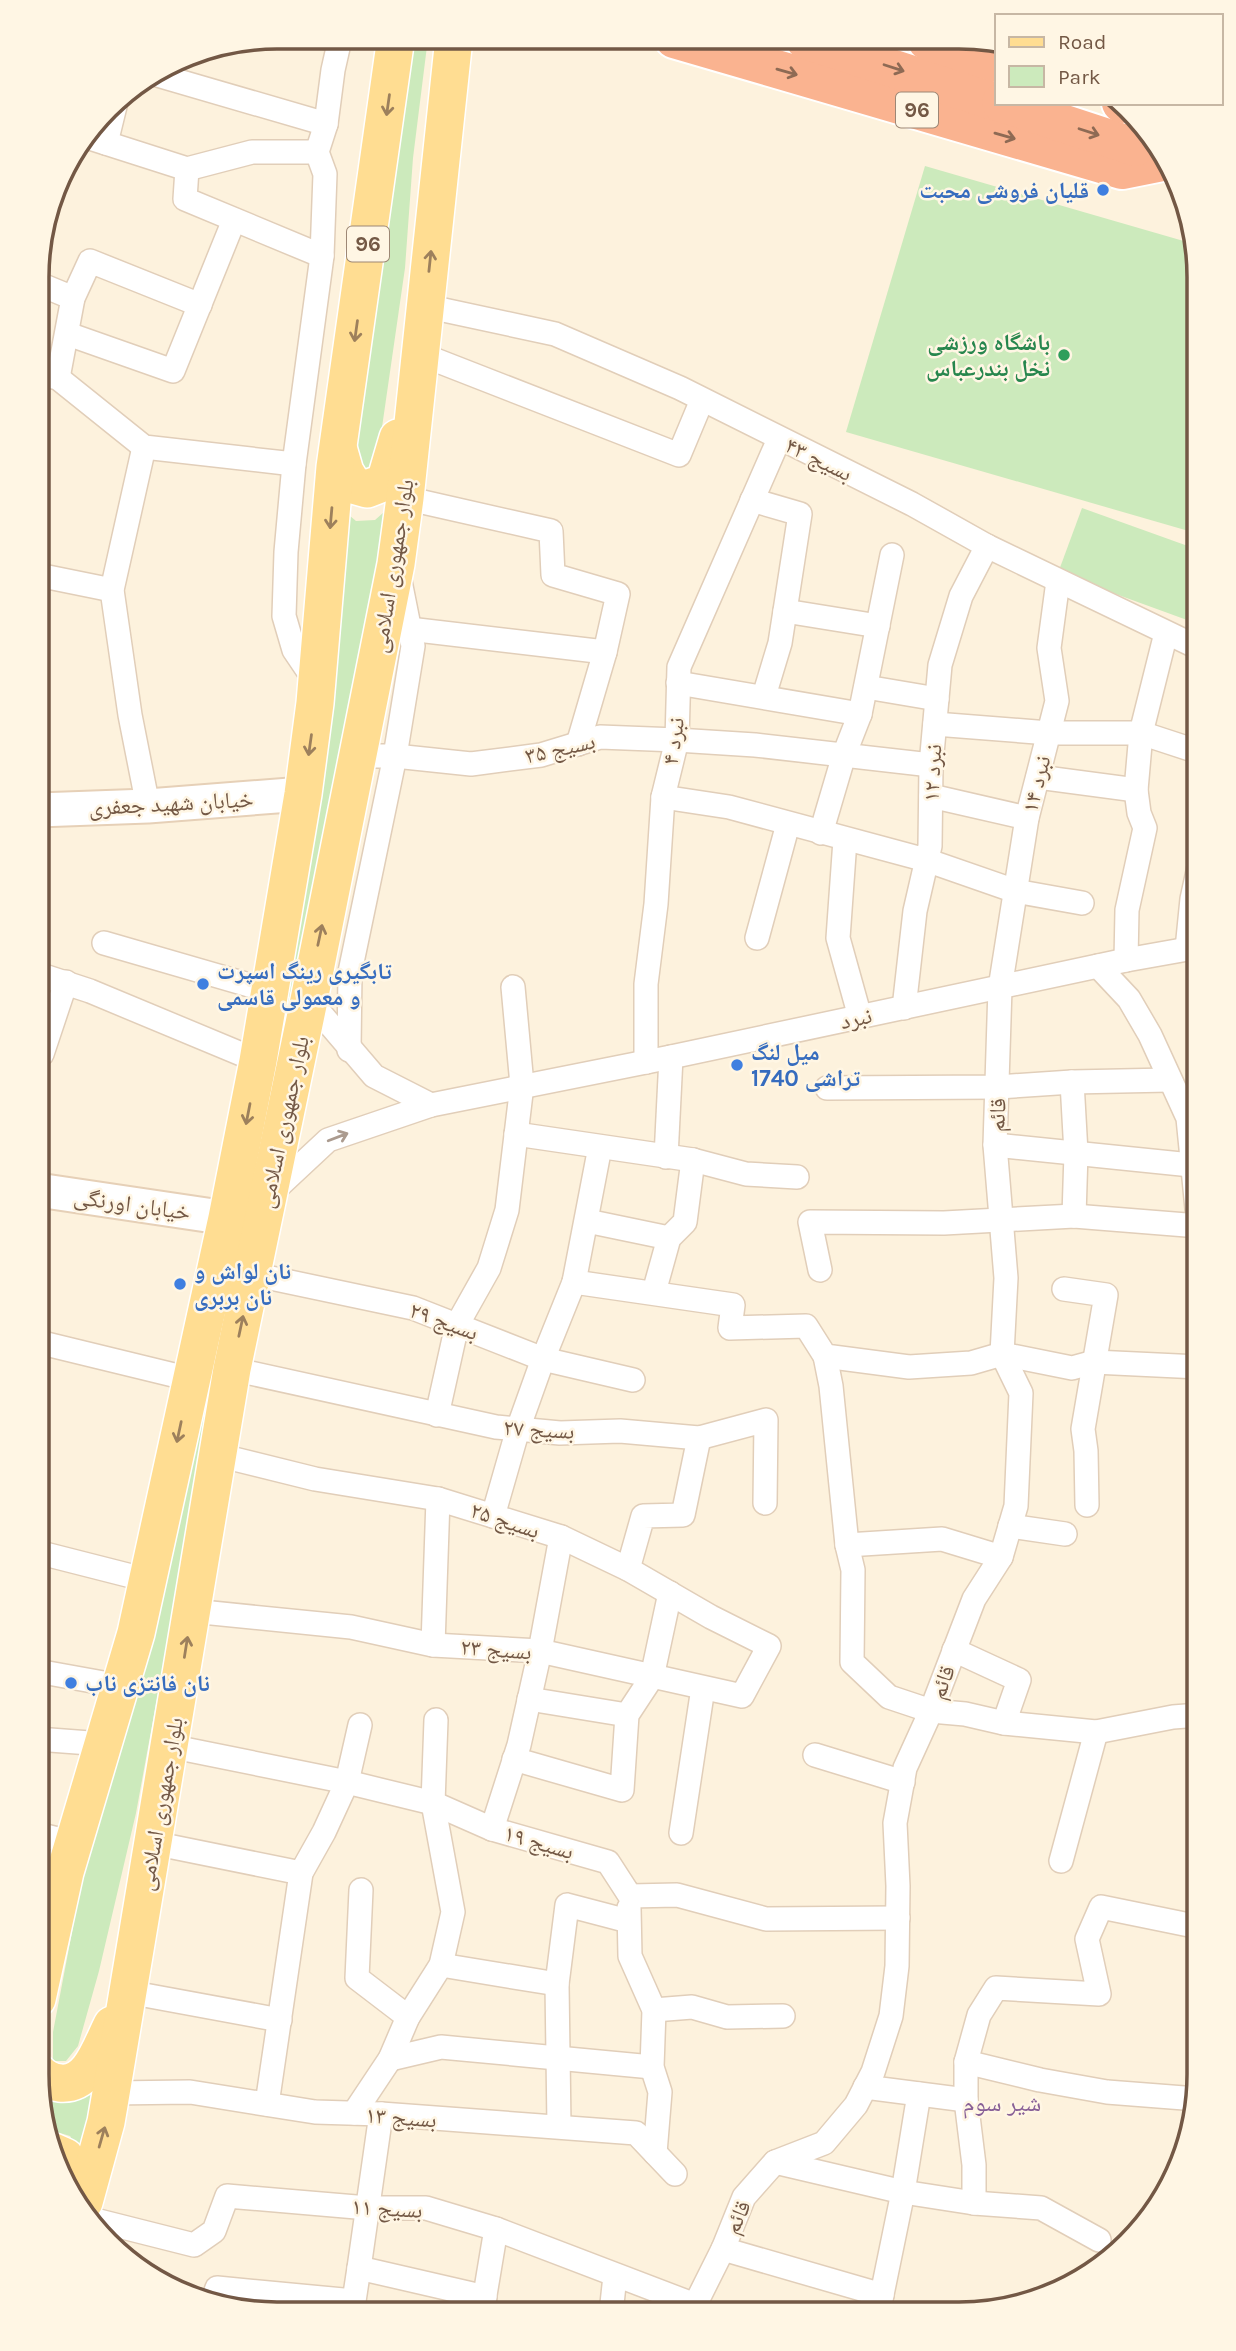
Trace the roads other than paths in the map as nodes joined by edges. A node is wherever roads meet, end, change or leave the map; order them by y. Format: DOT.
graph roads {
  1 [pos="358,49"];
  2 [pos="366,49"];
  3 [pos="453,49"];
  4 [pos="708,49"];
  5 [pos="833,49"];
  6 [pos="952,49"];
  7 [pos="995,63"];
  8 [pos="165,78"];
  9 [pos="995,102"];
  10 [pos="1004,105"];
  11 [pos="326,124"];
  12 [pos="97,140"];
  13 [pos="317,152"];
  14 [pos="1150,152"];
  15 [pos="1157,163"];
  16 [pos="187,169"];
  17 [pos="234,220"];
  18 [pos="322,256"];
  19 [pos="49,288"];
  20 [pos="73,298"];
  21 [pos="200,305"];
  22 [pos="425,306"];
  23 [pos="68,334"];
  24 [pos="420,354"];
  25 [pos="49,376"];
  26 [pos="702,400"];
  27 [pos="779,439"];
  28 [pos="144,447"];
  29 [pos="339,451"];
  30 [pos="294,464"];
  31 [pos="405,498"];
  32 [pos="752,500"];
  33 [pos="987,546"];
  34 [pos="892,555"];
  35 [pos="396,564"];
  36 [pos="49,577"];
  37 [pos="1058,581"];
  38 [pos="113,590"];
  39 [pos="785,611"];
  40 [pos="878,626"];
  41 [pos="409,629"];
  42 [pos="1166,633"];
  43 [pos="1187,643"];
  44 [pos="606,652"];
  45 [pos="678,682"];
  46 [pos="317,684"];
  47 [pos="866,688"];
  48 [pos="764,696"];
  49 [pos="937,699"];
  50 [pos="860,714"];
  51 [pos="935,724"];
  52 [pos="1049,733"];
  53 [pos="1142,733"];
  54 [pos="677,740"];
  55 [pos="578,744"];
  56 [pos="1187,748"];
  57 [pos="844,755"];
  58 [pos="357,756"];
  59 [pos="395,756"];
  60 [pos="931,765"];
  61 [pos="1038,777"];
  62 [pos="1136,790"];
  63 [pos="303,794"];
  64 [pos="931,796"];
  65 [pos="663,797"];
  66 [pos="148,806"];
  67 [pos="49,810"];
  68 [pos="1027,818"];
  69 [pos="788,824"];
  70 [pos="821,833"];
  71 [pos="845,840"];
  72 [pos="926,860"];
  73 [pos="1015,891"];
  74 [pos="1082,903"];
  75 [pos="757,937"];
  76 [pos="104,943"];
  77 [pos="1187,949"];
  78 [pos="1126,960"];
  79 [pos="1098,967"];
  80 [pos="49,977"];
  81 [pos="66,982"];
  82 [pos="513,987"];
  83 [pos="1000,988"];
  84 [pos="270,990"];
  85 [pos="309,1000"];
  86 [pos="904,1008"];
  87 [pos="860,1017"];
  88 [pos="49,1034"];
  89 [pos="349,1050"];
  90 [pos="671,1057"];
  91 [pos="258,1061"];
  92 [pos="646,1062"];
  93 [pos="1169,1080"];
  94 [pos="1072,1082"];
  95 [pos="522,1085"];
  96 [pos="998,1087"];
  97 [pos="827,1088"];
  98 [pos="431,1105"];
  99 [pos="1187,1116"];
  100 [pos="516,1134"];
  101 [pos="995,1145"];
  102 [pos="600,1147"];
  103 [pos="1076,1153"];
  104 [pos="666,1157"];
  105 [pos="693,1160"];
  106 [pos="1187,1165"];
  107 [pos="797,1177"];
  108 [pos="49,1192"];
  109 [pos="267,1196"];
  110 [pos="1074,1216"];
  111 [pos="227,1218"];
  112 [pos="587,1220"];
  113 [pos="1003,1221"];
  114 [pos="1187,1226"];
  115 [pos="669,1238"];
  116 [pos="820,1270"];
  117 [pos="252,1273"];
  118 [pos="574,1282"];
  119 [pos="1064,1289"];
  120 [pos="654,1292"];
  121 [pos="457,1325"];
  122 [pos="49,1345"];
  123 [pos="1002,1354"];
  124 [pos="825,1356"];
  125 [pos="543,1359"];
  126 [pos="1094,1362"];
  127 [pos="1187,1366"];
  128 [pos="232,1369"];
  129 [pos="190,1379"];
  130 [pos="633,1380"];
  131 [pos="437,1415"];
  132 [pos="518,1429"];
  133 [pos="699,1438"];
  134 [pos="218,1455"];
  135 [pos="438,1499"];
  136 [pos="765,1503"];
  137 [pos="1087,1505"];
  138 [pos="493,1516"];
  139 [pos="1010,1526"];
  140 [pos="1065,1534"];
  141 [pos="561,1537"];
  142 [pos="848,1545"];
  143 [pos="49,1555"];
  144 [pos="1001,1556"];
  145 [pos="628,1569"];
  146 [pos="147,1580"];
  147 [pos="670,1593"];
  148 [pos="192,1611"];
  149 [pos="433,1645"];
  150 [pos="769,1646"];
  151 [pos="954,1650"];
  152 [pos="540,1651"];
  153 [pos="49,1673"];
  154 [pos="652,1677"];
  155 [pos="120,1686"];
  156 [pos="703,1688"];
  157 [pos="529,1699"];
  158 [pos="931,1711"];
  159 [pos="627,1715"];
  160 [pos="1187,1716"];
  161 [pos="436,1720"];
  162 [pos="1004,1723"];
  163 [pos="360,1725"];
  164 [pos="1096,1732"];
  165 [pos="49,1740"];
  166 [pos="103,1744"];
  167 [pos="169,1746"];
  168 [pos="815,1755"];
  169 [pos="514,1759"];
  170 [pos="347,1782"];
  171 [pos="903,1782"];
  172 [pos="433,1803"];
  173 [pos="492,1829"];
  174 [pos="681,1833"];
  175 [pos="49,1837"];
  176 [pos="74,1843"];
  177 [pos="153,1843"];
  178 [pos="1061,1861"];
  179 [pos="301,1873"];
  180 [pos="361,1890"];
  181 [pos="630,1896"];
  182 [pos="898,1918"];
  183 [pos="628,1921"];
  184 [pos="1187,1925"];
  185 [pos="49,1948"];
  186 [pos="441,1965"];
  187 [pos="557,1984"];
  188 [pos="128,1992"];
  189 [pos="654,2010"];
  190 [pos="783,2016"];
  191 [pos="408,2017"];
  192 [pos="280,2020"];
  193 [pos="557,2058"];
  194 [pos="390,2059"];
  195 [pos="966,2062"];
  196 [pos="652,2067"];
  197 [pos="49,2080"];
  198 [pos="865,2087"];
  199 [pos="111,2093"];
  200 [pos="919,2094"];
  201 [pos="1186,2098"];
  202 [pos="966,2100"];
  203 [pos="267,2104"];
  204 [pos="354,2113"];
  205 [pos="381,2114"];
  206 [pos="559,2126"];
  207 [pos="655,2153"];
  208 [pos="65,2157"];
  209 [pos="775,2162"];
  210 [pos="676,2174"];
  211 [pos="78,2186"];
  212 [pos="903,2192"];
  213 [pos="89,2203"];
  214 [pos="974,2203"];
  215 [pos="368,2208"];
  216 [pos="93,2209"];
  217 [pos="496,2229"];
  218 [pos="1099,2240"];
  219 [pos="723,2249"];
  220 [pos="359,2268"];
  221 [pos="615,2276"];
  222 [pos="215,2293"];
  223 [pos="321,2302"];
  224 [pos="352,2302"];
  225 [pos="473,2302"];
  226 [pos="484,2302"];
  227 [pos="612,2302"];
  228 [pos="678,2302"];
  229 [pos="698,2302"];
  230 [pos="874,2302"];
  231 [pos="880,2302"];
  1 -- 11 [label="street"];
  2 -- 29 [label="main road, بلوار جمهوری اسلامی / 96, one-way"];
  22 -- 3 [label="main road, بلوار جمهوری اسلامی / 96, one-way"];
  4 -- 15 [label="highway, 96, one-way"];
  5 -- 9 [label="highway, one-way"];
  6 -- 7 [label="highway"];
  8 -- 11 [label="street"];
  10 -- 14 [label="highway, one-way"];
  11 -- 13 [label="street"];
  12 -- 16 [label="street"];
  13 -- 16 [label="street"];
  13 -- 18 [label="street"];
  16 -- 17 [label="street"];
  17 -- 18 [label="street"];
  17 -- 21 [label="street"];
  18 -- 30 [label="street"];
  19 -- 20 [label="street"];
  20 -- 21 [label="street"];
  20 -- 23 [label="street"];
  21 -- 23 [label="street"];
  22 -- 24 [label="main road, بلوار جمهوری اسلامی / 96"];
  22 -- 26 [label="street, بسیج ۴۳"];
  23 -- 25 [label="street"];
  24 -- 26 [label="street"];
  24 -- 29 [label="main road, 96"];
  24 -- 31 [label="main road, بلوار جمهوری اسلامی"];
  25 -- 28 [label="street"];
  26 -- 27 [label="street, بسیج ۴۳"];
  27 -- 32 [label="street, نبرد ۴"];
  27 -- 33 [label="street, بسیج ۴۳"];
  28 -- 30 [label="street"];
  28 -- 38 [label="street"];
  29 -- 46 [label="main road, بلوار جمهوری اسلامی, one-way"];
  30 -- 46 [label="street"];
  31 -- 35 [label="main road, بلوار جمهوری اسلامی"];
  31 -- 44 [label="street"];
  32 -- 39 [label="street"];
  32 -- 45 [label="street, نبرد ۴"];
  33 -- 37 [label="street, بسیج ۴۳"];
  33 -- 49 [label="street, نبرد ۱۲"];
  34 -- 40 [label="street"];
  35 -- 41 [label="street"];
  35 -- 58 [label="main road, بلوار جمهوری اسلامی"];
  36 -- 38 [label="street"];
  37 -- 42 [label="street, بسیج ۴۳"];
  37 -- 52 [label="street, نبرد ۱۴"];
  38 -- 66 [label="street"];
  39 -- 40 [label="street"];
  39 -- 48 [label="street"];
  40 -- 47 [label="street"];
  41 -- 44 [label="street"];
  41 -- 59 [label="street"];
  42 -- 43 [label="street, بسیج ۴۳"];
  42 -- 53 [label="street"];
  44 -- 55 [label="street"];
  45 -- 48 [label="street"];
  45 -- 54 [label="street, نبرد ۴"];
  46 -- 63 [label="main road, بلوار جمهوری اسلامی, one-way"];
  47 -- 49 [label="street"];
  47 -- 50 [label="street"];
  48 -- 50 [label="street"];
  49 -- 51 [label="street, نبرد ۱۲"];
  50 -- 57 [label="street"];
  51 -- 52 [label="street"];
  51 -- 60 [label="street, نبرد ۱۲"];
  52 -- 53 [label="street"];
  52 -- 61 [label="street, نبرد ۱۴"];
  53 -- 56 [label="street"];
  53 -- 62 [label="street"];
  54 -- 55 [label="street, بسیج ۳۵"];
  54 -- 57 [label="street, بسیج ۳۵"];
  54 -- 65 [label="street, نبرد ۴"];
  55 -- 59 [label="street, بسیج ۳۵"];
  57 -- 60 [label="street, بسیج ۳۵"];
  57 -- 70 [label="street"];
  58 -- 59 [label="street, بسیج ۳۵"];
  85 -- 58 [label="main road, بلوار جمهوری اسلامی, one-way"];
  59 -- 89 [label="street"];
  60 -- 64 [label="street, نبرد ۱۲"];
  61 -- 62 [label="street"];
  61 -- 68 [label="street, نبرد ۱۴"];
  62 -- 78 [label="street"];
  63 -- 66 [label="main road, خیابان شهید جعفری"];
  63 -- 84 [label="main road, بلوار جمهوری اسلامی"];
  64 -- 68 [label="street"];
  64 -- 72 [label="street, نبرد ۱۲"];
  65 -- 69 [label="street"];
  65 -- 92 [label="street, نبرد ۴"];
  66 -- 67 [label="main road, خیابان شهید جعفری"];
  68 -- 73 [label="street, نبرد ۱۴"];
  69 -- 70 [label="street"];
  69 -- 75 [label="street"];
  70 -- 71 [label="street"];
  71 -- 72 [label="street"];
  71 -- 87 [label="street"];
  72 -- 73 [label="street"];
  72 -- 86 [label="street, نبرد ۱۲"];
  73 -- 74 [label="street"];
  73 -- 83 [label="street, نبرد ۱۴"];
  76 -- 84 [label="street"];
  77 -- 78 [label="street, نبرد"];
  78 -- 79 [label="street, نبرد"];
  79 -- 83 [label="street, نبرد"];
  79 -- 93 [label="street"];
  80 -- 81 [label="street"];
  81 -- 88 [label="street"];
  81 -- 91 [label="street"];
  82 -- 95 [label="street"];
  83 -- 86 [label="street, نبرد"];
  83 -- 96 [label="street, قائم"];
  84 -- 91 [label="main road, بلوار جمهوری اسلامی"];
  85 -- 89 [label="street"];
  85 -- 109 [label="main road, بلوار جمهوری اسلامی"];
  86 -- 87 [label="street, نبرد"];
  87 -- 90 [label="street, نبرد"];
  89 -- 98 [label="street"];
  90 -- 92 [label="street, نبرد"];
  90 -- 104 [label="street"];
  91 -- 111 [label="main road, بلوار جمهوری اسلامی, one-way"];
  92 -- 95 [label="street, نبرد"];
  93 -- 94 [label="street"];
  93 -- 99 [label="street"];
  94 -- 96 [label="street"];
  94 -- 103 [label="street"];
  95 -- 98 [label="street, نبرد"];
  95 -- 100 [label="street"];
  96 -- 97 [label="street"];
  96 -- 101 [label="street, قائم"];
  109 -- 98 [label="street, نبرد, one-way"];
  100 -- 102 [label="street"];
  100 -- 121 [label="street"];
  101 -- 103 [label="street"];
  101 -- 113 [label="street, قائم"];
  102 -- 104 [label="street"];
  102 -- 112 [label="street"];
  103 -- 106 [label="street"];
  103 -- 110 [label="street"];
  104 -- 105 [label="street"];
  105 -- 107 [label="street"];
  105 -- 115 [label="street"];
  108 -- 111 [label="main road, خیابان اورنگی"];
  109 -- 117 [label="main road, بلوار جمهوری اسلامی"];
  110 -- 113 [label="street"];
  110 -- 114 [label="street"];
  111 -- 129 [label="main road, بلوار جمهوری اسلامی"];
  112 -- 115 [label="street"];
  112 -- 118 [label="street"];
  113 -- 116 [label="street"];
  113 -- 123 [label="street, قائم"];
  115 -- 120 [label="street"];
  117 -- 121 [label="street, بسیج ۲۹"];
  128 -- 117 [label="main road, بلوار جمهوری اسلامی, one-way"];
  118 -- 120 [label="street"];
  118 -- 125 [label="street"];
  119 -- 126 [label="street"];
  120 -- 124 [label="street"];
  121 -- 125 [label="street, بسیج ۲۹"];
  121 -- 131 [label="street"];
  122 -- 129 [label="street"];
  123 -- 124 [label="street"];
  123 -- 126 [label="street"];
  123 -- 139 [label="street, قائم"];
  124 -- 142 [label="street"];
  125 -- 130 [label="street, بسیج ۲۹"];
  125 -- 132 [label="street"];
  126 -- 127 [label="street"];
  126 -- 137 [label="street"];
  128 -- 131 [label="street, بسیج ۲۷"];
  128 -- 134 [label="main road, بلوار جمهوری اسلامی"];
  129 -- 146 [label="main road, بلوار جمهوری اسلامی, one-way"];
  131 -- 132 [label="street, بسیج ۲۷"];
  132 -- 133 [label="street, بسیج ۲۷"];
  132 -- 138 [label="street"];
  133 -- 136 [label="street, بسیج ۲۷"];
  133 -- 145 [label="street"];
  134 -- 135 [label="street, بسیج ۲۵"];
  134 -- 148 [label="main road, بلوار جمهوری اسلامی"];
  135 -- 138 [label="street, بسیج ۲۵"];
  135 -- 149 [label="street"];
  138 -- 141 [label="street, بسیج ۲۵"];
  139 -- 140 [label="street"];
  139 -- 144 [label="street, قائم"];
  141 -- 145 [label="street, بسیج ۲۵"];
  141 -- 152 [label="street"];
  142 -- 144 [label="street"];
  142 -- 158 [label="street"];
  143 -- 146 [label="street"];
  144 -- 151 [label="street, قائم"];
  145 -- 147 [label="street, بسیج ۲۵"];
  146 -- 155 [label="main road, بلوار جمهوری اسلامی"];
  147 -- 150 [label="street, بسیج ۲۵"];
  147 -- 154 [label="street"];
  148 -- 149 [label="street, بسیج ۲۳"];
  167 -- 148 [label="main road, بلوار جمهوری اسلامی, one-way"];
  149 -- 152 [label="street, بسیج ۲۳"];
  150 -- 156 [label="street, بسیج ۲۳"];
  151 -- 158 [label="street, قائم"];
  151 -- 162 [label="street"];
  152 -- 154 [label="street, بسیج ۲۳"];
  152 -- 157 [label="street"];
  153 -- 155 [label="street"];
  154 -- 156 [label="street, بسیج ۲۳"];
  154 -- 159 [label="street"];
  155 -- 166 [label="main road, بلوار جمهوری اسلامی"];
  156 -- 174 [label="street"];
  157 -- 159 [label="street"];
  157 -- 169 [label="street"];
  158 -- 162 [label="street"];
  158 -- 171 [label="street, قائم"];
  159 -- 169 [label="street"];
  160 -- 164 [label="street"];
  161 -- 172 [label="street"];
  162 -- 164 [label="street"];
  163 -- 170 [label="street"];
  164 -- 178 [label="street"];
  165 -- 166 [label="street"];
  166 -- 176 [label="main road, بلوار جمهوری اسلامی"];
  167 -- 170 [label="street, بسیج ۱۹"];
  167 -- 177 [label="main road, بلوار جمهوری اسلامی"];
  168 -- 171 [label="street"];
  169 -- 173 [label="street"];
  170 -- 172 [label="street, بسیج ۱۹"];
  170 -- 179 [label="street"];
  171 -- 182 [label="street, قائم"];
  172 -- 173 [label="street, بسیج ۱۹"];
  172 -- 186 [label="street"];
  173 -- 181 [label="street, بسیج ۱۹"];
  175 -- 176 [label="street"];
  176 -- 185 [label="main road, بلوار جمهوری اسلامی"];
  177 -- 179 [label="street"];
  177 -- 188 [label="main road, بلوار جمهوری اسلامی"];
  179 -- 192 [label="street"];
  180 -- 191 [label="street"];
  181 -- 182 [label="street"];
  181 -- 183 [label="street"];
  182 -- 198 [label="street, قائم"];
  183 -- 187 [label="street"];
  183 -- 189 [label="street"];
  184 -- 195 [label="street"];
  186 -- 187 [label="street"];
  186 -- 191 [label="street"];
  187 -- 193 [label="street"];
  188 -- 192 [label="street"];
  188 -- 197 [label="main road"];
  188 -- 199 [label="main road, بلوار جمهوری اسلامی"];
  189 -- 190 [label="street"];
  189 -- 196 [label="street"];
  191 -- 194 [label="street"];
  192 -- 203 [label="street"];
  193 -- 194 [label="street"];
  193 -- 196 [label="street"];
  193 -- 206 [label="street"];
  194 -- 204 [label="street"];
  195 -- 201 [label="street"];
  195 -- 202 [label="street"];
  196 -- 207 [label="street"];
  198 -- 200 [label="street"];
  198 -- 209 [label="street, قائم"];
  199 -- 203 [label="street, بسیج ۱۳"];
  213 -- 199 [label="main road, بلوار جمهوری اسلامی, one-way"];
  200 -- 202 [label="street"];
  200 -- 212 [label="street"];
  202 -- 214 [label="street"];
  203 -- 204 [label="street, بسیج ۱۳"];
  204 -- 205 [label="street, بسیج ۱۳"];
  205 -- 206 [label="street, بسیج ۱۳"];
  205 -- 215 [label="street"];
  206 -- 207 [label="street, بسیج ۱۳"];
  207 -- 210 [label="street, بسیج ۱۳"];
  208 -- 211 [label="main road"];
  209 -- 212 [label="street"];
  209 -- 219 [label="street, قائم"];
  212 -- 214 [label="street"];
  212 -- 231 [label="street"];
  214 -- 218 [label="street"];
  215 -- 216 [label="street, بسیج ۱۱"];
  215 -- 217 [label="street, بسیج ۱۱"];
  215 -- 220 [label="street"];
  217 -- 221 [label="street, بسیج ۱۱"];
  217 -- 226 [label="street"];
  219 -- 229 [label="street, قائم"];
  219 -- 230 [label="street"];
  220 -- 224 [label="street"];
  220 -- 225 [label="street"];
  221 -- 227 [label="street"];
  221 -- 228 [label="street, بسیج ۱۱"];
  222 -- 223 [label="street"];
}
